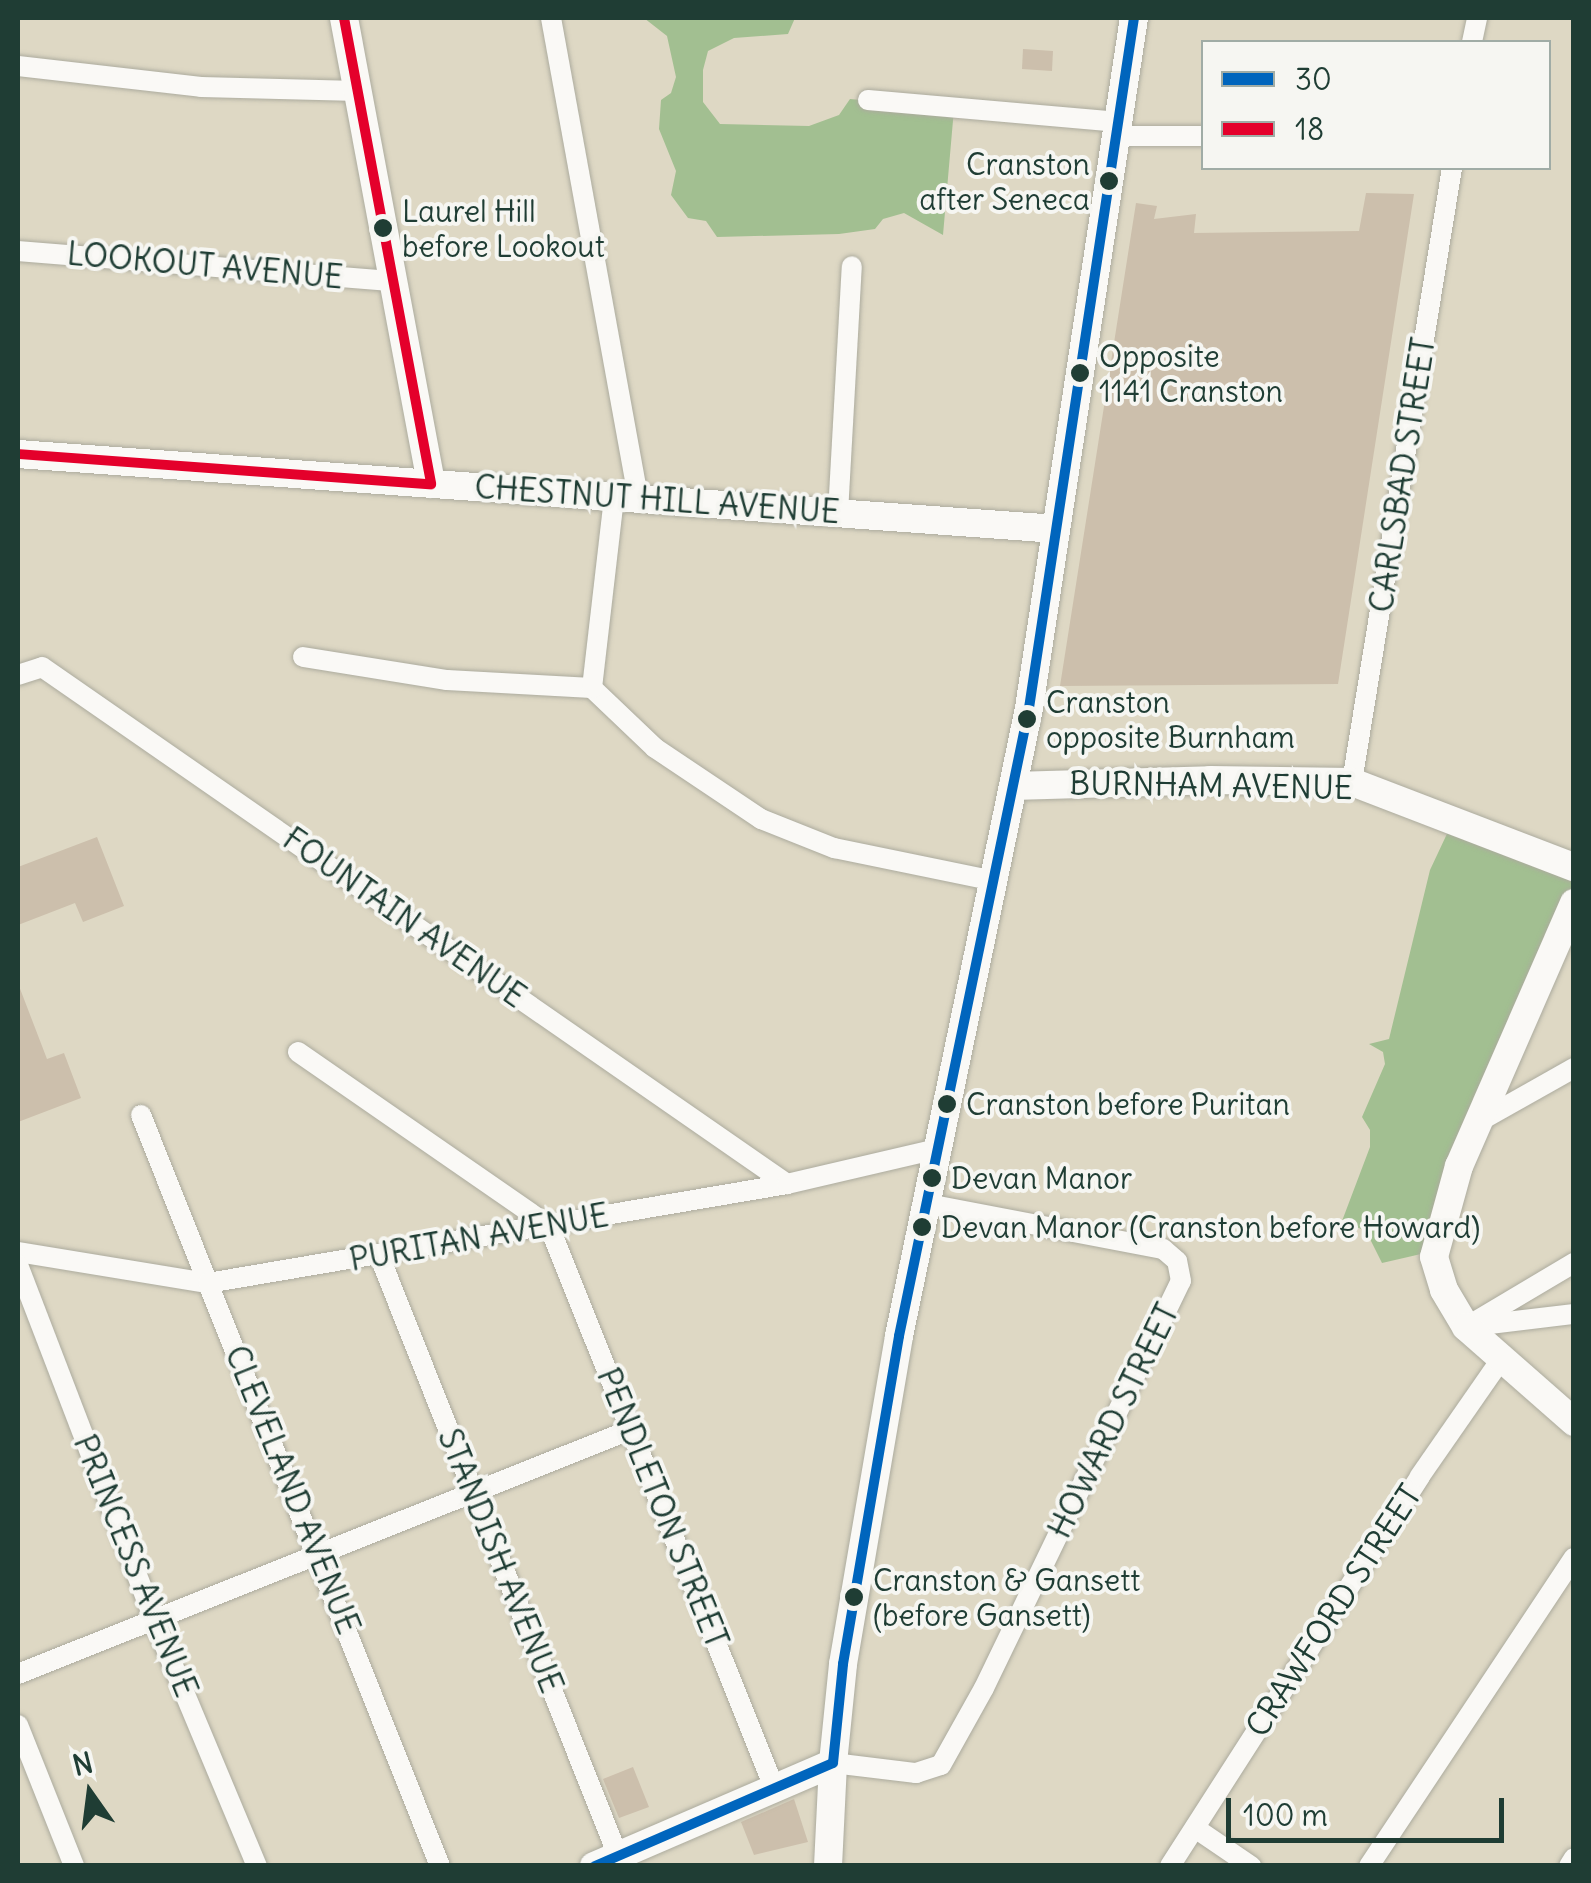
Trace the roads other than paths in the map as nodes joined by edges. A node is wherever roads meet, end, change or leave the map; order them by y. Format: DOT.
graph roads {
  1 [pos="344,18"];
  2 [pos="551,18"];
  3 [pos="1134,18"];
  4 [pos="18,66"];
  5 [pos="358,90"];
  6 [pos="868,100"];
  7 [pos="1118,129"];
  8 [pos="1201,136"];
  9 [pos="1452,170"];
  10 [pos="18,251"];
  11 [pos="852,266"];
  12 [pos="393,281"];
  13 [pos="18,454"];
  14 [pos="431,484"];
  15 [pos="626,498"];
  16 [pos="838,513"];
  17 [pos="1056,529"];
  18 [pos="303,657"];
  19 [pos="18,675"];
  20 [pos="592,688"];
  21 [pos="1352,782"];
  22 [pos="1014,786"];
  23 [pos="1574,867"];
  24 [pos="995,881"];
  25 [pos="1574,902"];
  26 [pos="298,1052"];
  27 [pos="1574,1068"];
  28 [pos="141,1116"];
  29 [pos="1480,1120"];
  30 [pos="938,1149"];
  31 [pos="787,1184"];
  32 [pos="927,1204"];
  33 [pos="548,1226"];
  34 [pos="18,1252"];
  35 [pos="380,1255"];
  36 [pos="1574,1263"];
  37 [pos="18,1266"];
  38 [pos="208,1283"];
  39 [pos="1574,1314"];
  40 [pos="1466,1327"];
  41 [pos="1502,1358"];
  42 [pos="1574,1422"];
  43 [pos="630,1430"];
  44 [pos="473,1493"];
  45 [pos="320,1554"];
  46 [pos="1574,1558"];
  47 [pos="154,1620"];
  48 [pos="18,1674"];
  49 [pos="18,1724"];
  50 [pos="833,1763"];
  51 [pos="774,1790"];
  52 [pos="1195,1828"];
  53 [pos="1574,1858"];
  54 [pos="611,1862"];
  55 [pos="74,1866"];
  56 [pos="257,1866"];
  57 [pos="440,1866"];
  58 [pos="828,1866"];
  59 [pos="1170,1866"];
  60 [pos="1251,1866"];
  61 [pos="1369,1866"];
  62 [pos="1568,1866"];
  1 -- 5 [label="street"];
  2 -- 15 [label="street"];
  3 -- 7 [label="street"];
  4 -- 5 [label="street"];
  5 -- 12 [label="street"];
  6 -- 7 [label="street"];
  7 -- 8 [label="street"];
  7 -- 17 [label="street"];
  9 -- 21 [label="street, CARLSBAD STREET"];
  10 -- 12 [label="street, LOOKOUT AVENUE"];
  11 -- 16 [label="street"];
  12 -- 14 [label="street"];
  13 -- 14 [label="street, CHESTNUT HILL AVENUE"];
  14 -- 15 [label="street, CHESTNUT HILL AVENUE"];
  15 -- 16 [label="street, CHESTNUT HILL AVENUE"];
  15 -- 20 [label="street"];
  16 -- 17 [label="street, CHESTNUT HILL AVENUE"];
  17 -- 22 [label="street"];
  18 -- 20 [label="street"];
  19 -- 31 [label="street, FOUNTAIN AVENUE"];
  20 -- 24 [label="street"];
  21 -- 22 [label="street, BURNHAM AVENUE"];
  21 -- 23 [label="street, BURNHAM AVENUE"];
  22 -- 24 [label="street"];
  24 -- 30 [label="street"];
  25 -- 29 [label="street"];
  26 -- 33 [label="street"];
  27 -- 29 [label="street"];
  28 -- 38 [label="street, CLEVELAND AVENUE"];
  29 -- 40 [label="street"];
  30 -- 31 [label="street, PURITAN AVENUE"];
  30 -- 32 [label="street"];
  31 -- 33 [label="street, PURITAN AVENUE"];
  32 -- 50 [label="street"];
  32 -- 50 [label="street, HOWARD STREET"];
  33 -- 35 [label="street, PURITAN AVENUE"];
  33 -- 43 [label="street, PENDLETON STREET"];
  34 -- 38 [label="street, PURITAN AVENUE"];
  35 -- 38 [label="street, PURITAN AVENUE"];
  35 -- 44 [label="street, STANDISH AVENUE"];
  36 -- 40 [label="street"];
  37 -- 47 [label="street, PRINCESS AVENUE"];
  38 -- 45 [label="street, CLEVELAND AVENUE"];
  39 -- 40 [label="street"];
  40 -- 41 [label="street"];
  41 -- 42 [label="street"];
  41 -- 52 [label="street, CRAWFORD STREET"];
  43 -- 44 [label="street"];
  43 -- 51 [label="street, PENDLETON STREET"];
  44 -- 45 [label="street"];
  44 -- 54 [label="street, STANDISH AVENUE"];
  45 -- 47 [label="street"];
  45 -- 57 [label="street, CLEVELAND AVENUE"];
  46 -- 61 [label="street"];
  47 -- 48 [label="street"];
  47 -- 56 [label="street, PRINCESS AVENUE"];
  49 -- 55 [label="street"];
  50 -- 51 [label="street"];
  50 -- 58 [label="street"];
  51 -- 54 [label="street"];
  52 -- 59 [label="street, CRAWFORD STREET"];
  52 -- 60 [label="street"];
  53 -- 62 [label="street"];
}
